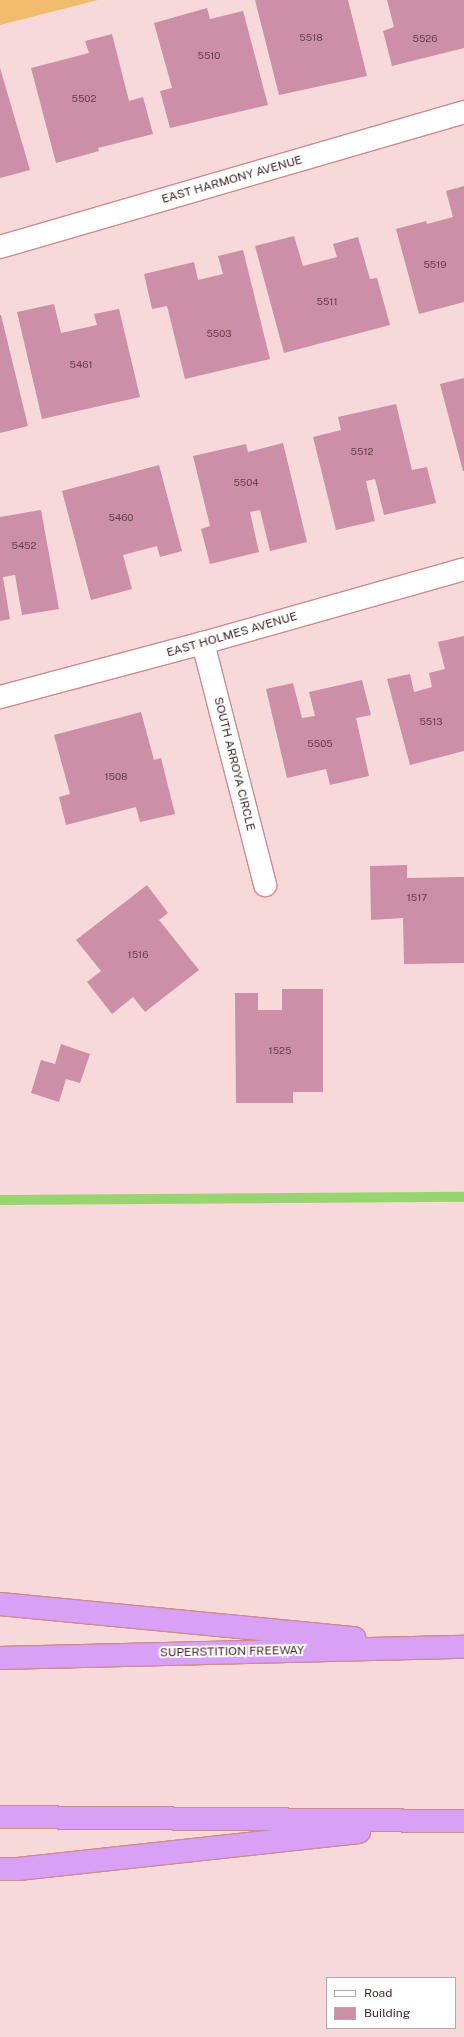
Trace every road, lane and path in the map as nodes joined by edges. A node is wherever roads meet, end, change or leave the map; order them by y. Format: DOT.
graph roads {
  1 [pos="464,112"];
  2 [pos="0,247"];
  3 [pos="464,569"];
  4 [pos="203,643"];
  5 [pos="0,697"];
  6 [pos="264,885"];
  7 [pos="0,1604"];
  8 [pos="460,1647"];
  9 [pos="0,1658"];
  10 [pos="0,1817"];
  11 [pos="462,1822"];
  12 [pos="0,1869"];
  1 -- 2 [label="street, EAST HARMONY AVENUE"];
  3 -- 4 [label="street, EAST HOLMES AVENUE"];
  4 -- 5 [label="street, EAST HOLMES AVENUE"];
  4 -- 6 [label="street, SOUTH ARROYA CIRCLE"];
  7 -- 8 [label="highway"];
  8 -- 9 [label="highway, SUPERSTITION FREEWAY"];
  10 -- 11 [label="highway"];
  11 -- 12 [label="highway"];
}
